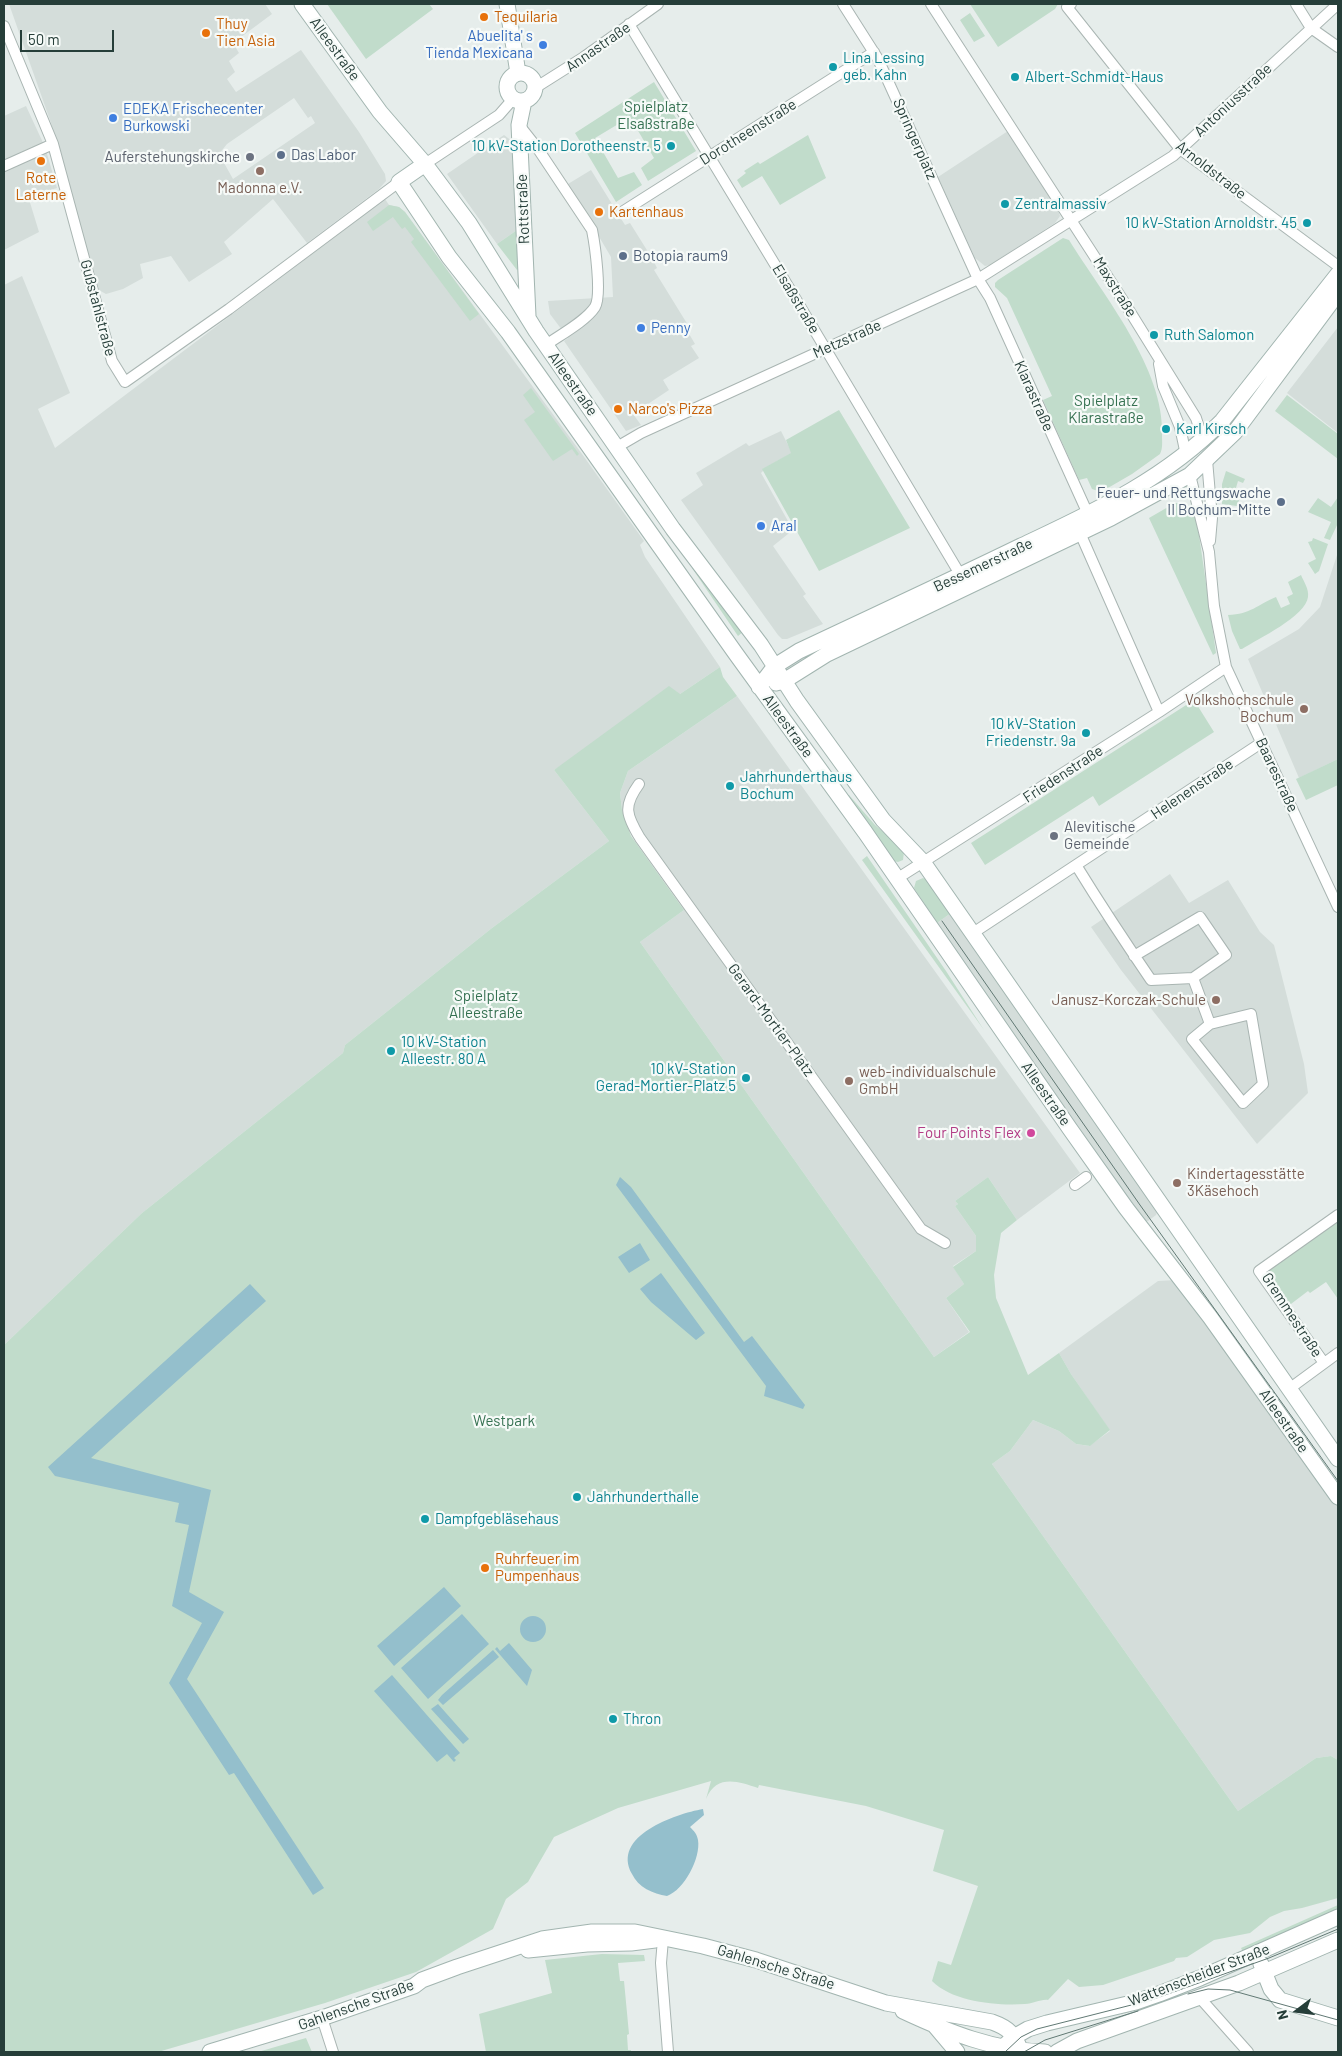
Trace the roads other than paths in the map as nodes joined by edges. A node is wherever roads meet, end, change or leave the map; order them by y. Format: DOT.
graph roads {
  1 [pos="507,4"];
  2 [pos="658,4"];
  3 [pos="843,4"];
  4 [pos="931,4"];
  5 [pos="1296,4"];
  6 [pos="1338,4"];
  7 [pos="302,5"];
  8 [pos="1069,5"];
  9 [pos="629,24"];
  10 [pos="4,26"];
  11 [pos="1312,28"];
  12 [pos="1338,48"];
  13 [pos="874,52"];
  14 [pos="518,73"];
  15 [pos="536,88"];
  16 [pos="519,100"];
  17 [pos="520,125"];
  18 [pos="52,144"];
  19 [pos="1180,149"];
  20 [pos="710,156"];
  21 [pos="425,164"];
  22 [pos="4,166"];
  23 [pos="400,182"];
  24 [pos="622,212"];
  25 [pos="1071,220"];
  26 [pos="1338,266"];
  27 [pos="1338,274"];
  28 [pos="978,279"];
  29 [pos="1338,293"];
  30 [pos="528,317"];
  31 [pos="546,345"];
  32 [pos="826,349"];
  33 [pos="1157,356"];
  34 [pos="527,359"];
  35 [pos="1204,440"];
  36 [pos="617,447"];
  37 [pos="1186,455"];
  38 [pos="1207,460"];
  39 [pos="1190,475"];
  40 [pos="1088,514"];
  41 [pos="1080,532"];
  42 [pos="1208,552"];
  43 [pos="962,576"];
  44 [pos="775,666"];
  45 [pos="1226,667"];
  46 [pos="784,681"];
  47 [pos="760,687"];
  48 [pos="1159,712"];
  49 [pos="1261,743"];
  50 [pos="639,784"];
  51 [pos="923,862"];
  52 [pos="1076,865"];
  53 [pos="898,878"];
  54 [pos="1334,887"];
  55 [pos="1338,907"];
  56 [pos="973,933"];
  57 [pos="1134,956"];
  58 [pos="1193,978"];
  59 [pos="1210,1024"];
  60 [pos="1086,1177"];
  61 [pos="1075,1185"];
  62 [pos="1338,1215"];
  63 [pos="945,1243"];
  64 [pos="1338,1353"];
  65 [pos="1324,1363"];
  66 [pos="1288,1389"];
  67 [pos="1338,1459"];
  68 [pos="1338,1497"];
  69 [pos="1338,1917"];
  70 [pos="664,1938"];
  71 [pos="1338,1940"];
  72 [pos="1256,1954"];
  73 [pos="1264,1973"];
  74 [pos="1200,1998"];
  75 [pos="886,2002"];
  76 [pos="322,2018"];
  77 [pos="1338,2018"];
  78 [pos="935,2026"];
  79 [pos="1028,2030"];
  80 [pos="1014,2037"];
  81 [pos="951,2050"];
  82 [pos="1001,2050"];
  83 [pos="1020,2051"];
  84 [pos="210,2052"];
  85 [pos="333,2052"];
  86 [pos="668,2052"];
  87 [pos="1045,2052"];
  88 [pos="1056,2052"];
  89 [pos="1248,2052"];
  1 -- 14 [label="main road"];
  2 -- 9 [label="street, Annastraße"];
  3 -- 13 [label="street, Springerplatz"];
  4 -- 25 [label="street"];
  5 -- 11 [label="street"];
  6 -- 11 [label="street, Antoniusstraße"];
  7 -- 21 [label="main road, Alleestraße"];
  8 -- 19 [label="street, Arnoldstraße"];
  9 -- 15 [label="street, Annastraße"];
  9 -- 20 [label="street, Elsaßstraße"];
  10 -- 18 [label="street, Gußstahlstraße"];
  11 -- 12 [label="street"];
  11 -- 19 [label="street, Antoniusstraße"];
  13 -- 20 [label="street, Dorotheenstraße"];
  13 -- 28 [label="street, Springerplatz"];
  14 -- 15 [label="main road"];
  14 -- 16 [label="main road, Rottstraße"];
  15 -- 16 [label="main road"];
  16 -- 17 [label="main road, Rottstraße"];
  16 -- 21 [label="street"];
  17 -- 30 [label="main road, Rottstraße"];
  17 -- 31 [label="street"];
  18 -- 22 [label="street"];
  18 -- 23 [label="street, Gußstahlstraße"];
  19 -- 25 [label="street, Antoniusstraße"];
  19 -- 26 [label="street, Arnoldstraße"];
  20 -- 24 [label="street, Dorotheenstraße"];
  20 -- 32 [label="street, Elsaßstraße"];
  21 -- 23 [label="main road"];
  21 -- 30 [label="main road, Alleestraße"];
  23 -- 34 [label="main road, Alleestraße"];
  25 -- 28 [label="street, Metzstraße"];
  25 -- 33 [label="street, Maxstraße"];
  27 -- 35 [label="main road, Bessemerstraße"];
  28 -- 32 [label="street, Metzstraße"];
  28 -- 40 [label="street, Klarastraße"];
  29 -- 38 [label="main road, Bessemerstraße"];
  30 -- 31 [label="main road, Alleestraße"];
  31 -- 34 [label="main road, Alleestraße"];
  31 -- 36 [label="main road, Alleestraße"];
  32 -- 36 [label="street, Metzstraße"];
  32 -- 43 [label="street, Elsaßstraße"];
  33 -- 35 [label="street, Maxstraße"];
  33 -- 37 [label="street, Maxstraße"];
  34 -- 47 [label="main road, Alleestraße"];
  35 -- 37 [label="main road, Bessemerstraße"];
  35 -- 38 [label="main road"];
  36 -- 44 [label="main road, Alleestraße"];
  37 -- 39 [label="main road"];
  37 -- 40 [label="main road, Bessemerstraße"];
  38 -- 39 [label="main road, Bessemerstraße"];
  38 -- 42 [label="street, Baarestraße"];
  39 -- 41 [label="main road, Bessemerstraße"];
  39 -- 42 [label="street, Baarestraße"];
  40 -- 43 [label="main road, Bessemerstraße"];
  41 -- 46 [label="main road, Bessemerstraße"];
  41 -- 48 [label="street"];
  42 -- 45 [label="street, Baarestraße"];
  43 -- 44 [label="main road, Bessemerstraße"];
  44 -- 46 [label="main road, Alleestraße"];
  44 -- 47 [label="main road, Alleestraße"];
  45 -- 48 [label="street, Friedenstraße"];
  45 -- 49 [label="street, Baarestraße"];
  46 -- 47 [label="main road, Alleestraße"];
  46 -- 51 [label="main road, Alleestraße"];
  47 -- 53 [label="main road, Alleestraße"];
  48 -- 51 [label="street, Friedenstraße"];
  49 -- 52 [label="street, Helenenstraße"];
  49 -- 54 [label="street, Baarestraße"];
  50 -- 63 [label="street, Gerard-Mortier-Platz"];
  51 -- 53 [label="street, Friedenstraße"];
  51 -- 56 [label="main road, Alleestraße"];
  52 -- 56 [label="street, Helenenstraße"];
  52 -- 57 [label="street"];
  53 -- 68 [label="main road, Alleestraße"];
  54 -- 55 [label="street, Baarestraße"];
  56 -- 66 [label="main road, Alleestraße"];
  57 -- 58 [label="street"];
  57 -- 58 [label="street"];
  58 -- 59 [label="street"];
  59 -- 59 [label="street"];
  60 -- 61 [label="street"];
  62 -- 65 [label="street, Gremmestraße"];
  64 -- 65 [label="street"];
  65 -- 66 [label="street"];
  66 -- 67 [label="main road, Alleestraße"];
  69 -- 72 [label="main road, Wattenscheider Straße"];
  70 -- 75 [label="main road, Gahlensche Straße"];
  70 -- 76 [label="main road, Gahlensche Straße"];
  70 -- 86 [label="street"];
  71 -- 73 [label="main road, Wattenscheider Straße"];
  72 -- 73 [label="main road"];
  72 -- 79 [label="main road, Wattenscheider Straße"];
  73 -- 74 [label="main road, Wattenscheider Straße"];
  73 -- 77 [label="main road"];
  74 -- 88 [label="main road, Wattenscheider Straße"];
  74 -- 89 [label="street"];
  75 -- 78 [label="main road, Gahlensche Straße"];
  75 -- 80 [label="main road, Gahlensche Straße"];
  76 -- 84 [label="main road, Gahlensche Straße"];
  76 -- 85 [label="street"];
  78 -- 81 [label="main road, Gahlensche Straße"];
  78 -- 82 [label="main road, Gahlensche Straße"];
  79 -- 80 [label="main road, Wattenscheider Straße"];
  79 -- 83 [label="main road"];
  80 -- 82 [label="main road, Wattenscheider Straße"];
  80 -- 83 [label="main road"];
  82 -- 83 [label="main road"];
  83 -- 87 [label="main road"];
}
